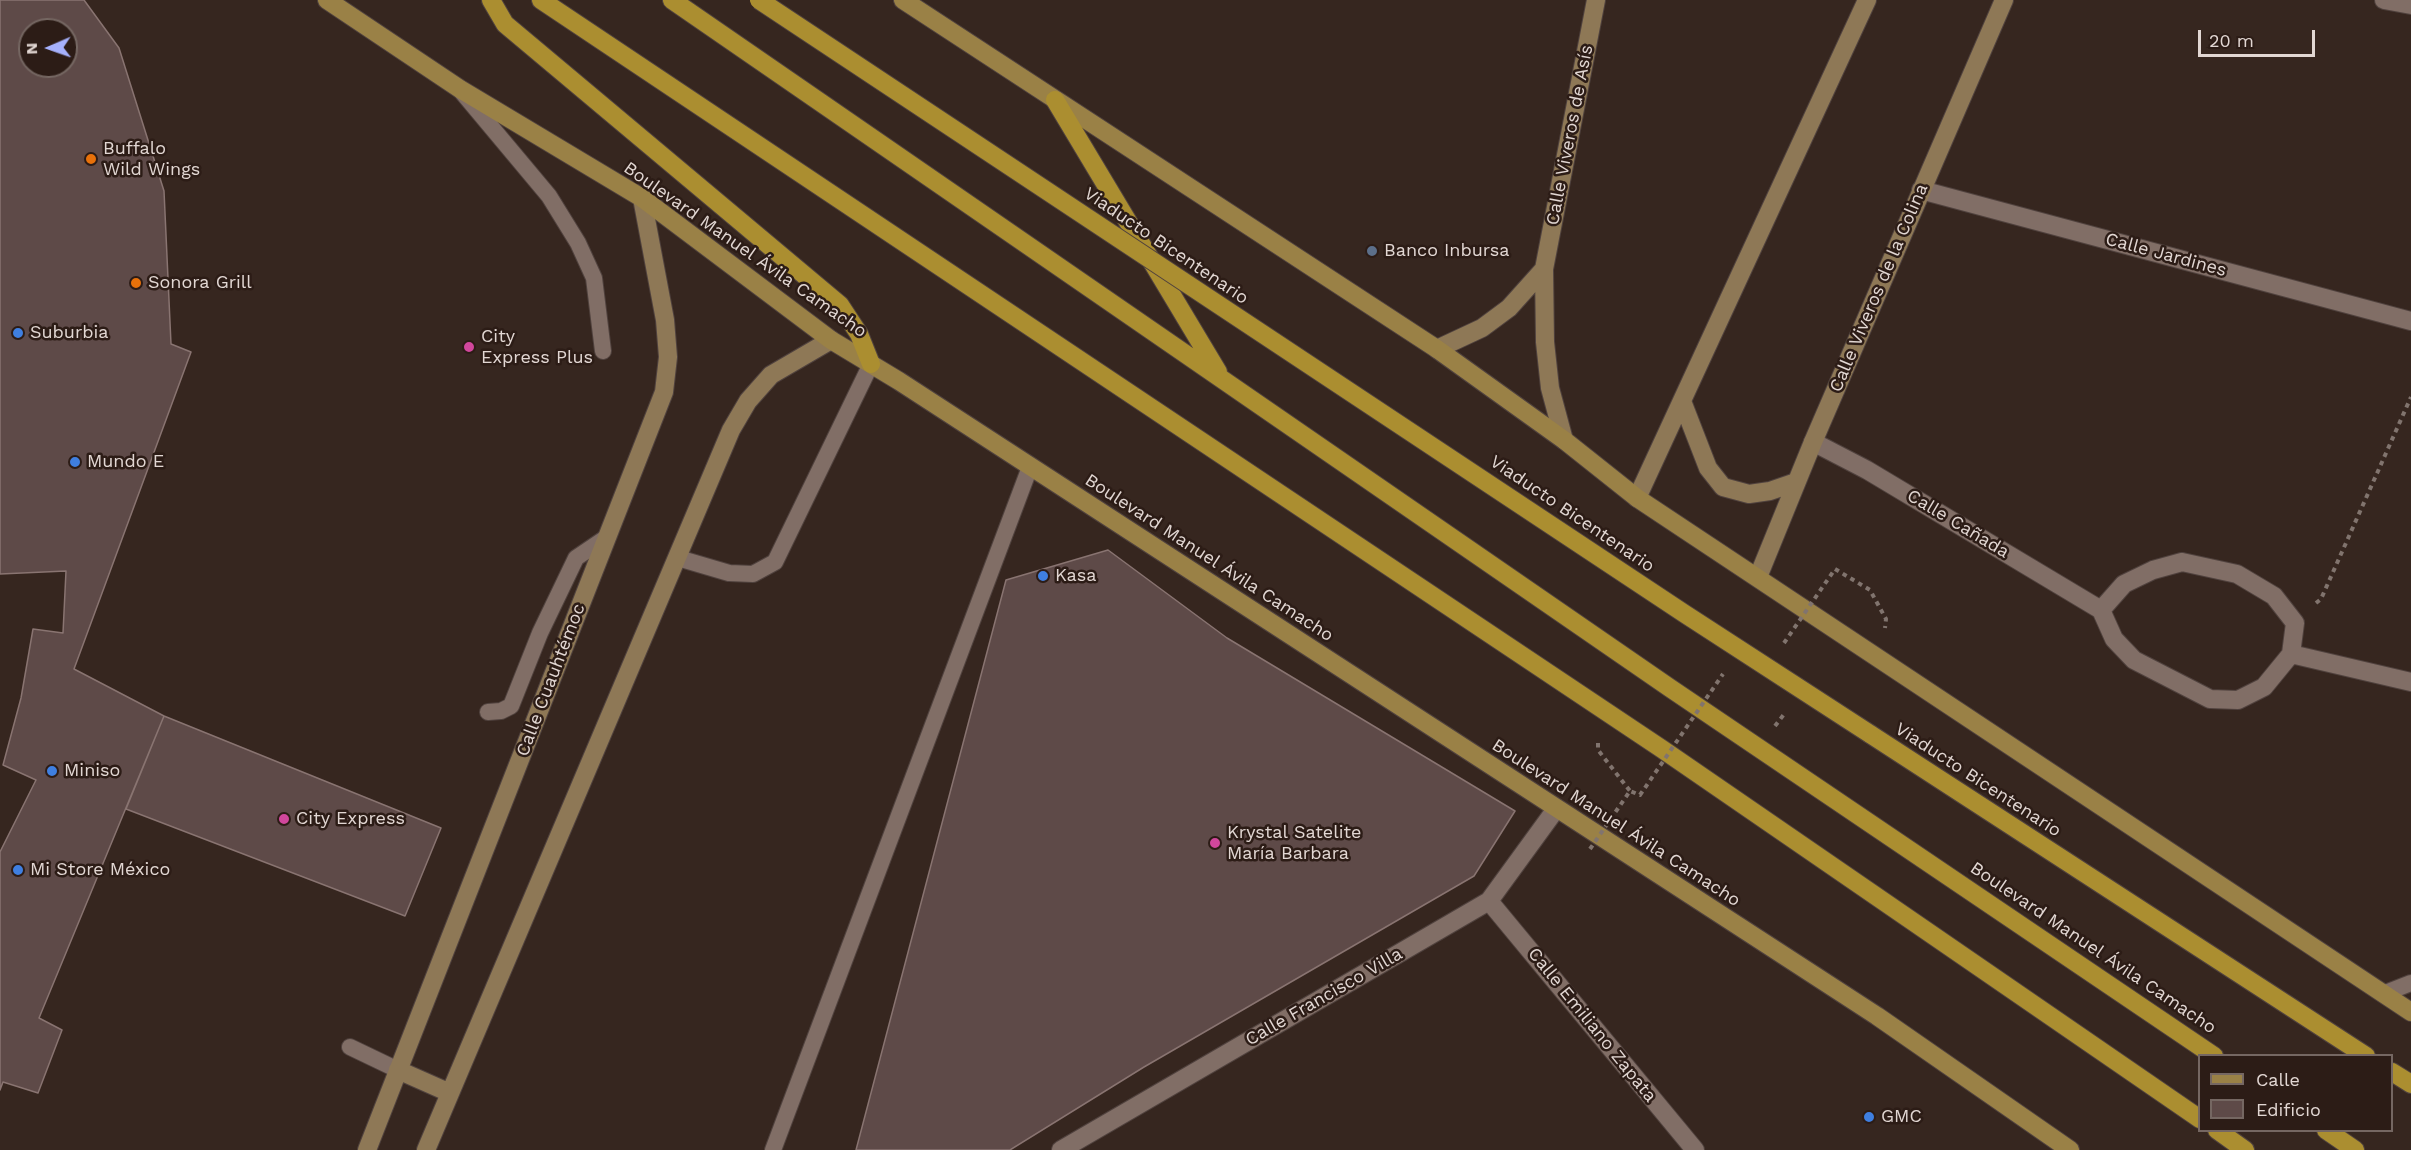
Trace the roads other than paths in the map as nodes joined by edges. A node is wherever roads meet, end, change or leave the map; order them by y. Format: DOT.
graph roads {
  1 [pos="327,0"];
  2 [pos="491,0"];
  3 [pos="541,0"];
  4 [pos="672,0"];
  5 [pos="759,0"];
  6 [pos="903,0"];
  7 [pos="1596,0"];
  8 [pos="1867,0"];
  9 [pos="2004,0"];
  10 [pos="2384,0"];
  11 [pos="2411,5"];
  12 [pos="459,89"];
  13 [pos="1054,100"];
  14 [pos="1922,190"];
  15 [pos="642,198"];
  16 [pos="1544,269"];
  17 [pos="2411,321"];
  18 [pos="831,340"];
  19 [pos="1437,349"];
  20 [pos="603,351"];
  21 [pos="871,364"];
  22 [pos="1222,379"];
  23 [pos="1682,401"];
  24 [pos="1564,440"];
  25 [pos="1813,442"];
  26 [pos="1030,467"];
  27 [pos="1797,482"];
  28 [pos="1637,498"];
  29 [pos="607,537"];
  30 [pos="678,558"];
  31 [pos="1758,577"];
  32 [pos="2101,610"];
  33 [pos="2291,654"];
  34 [pos="2411,682"];
  35 [pos="488,712"];
  36 [pos="1556,809"];
  37 [pos="1489,901"];
  38 [pos="2411,983"];
  39 [pos="2383,994"];
  40 [pos="2411,1012"];
  41 [pos="350,1047"];
  42 [pos="2211,1054"];
  43 [pos="2363,1054"];
  44 [pos="398,1070"];
  45 [pos="2393,1073"];
  46 [pos="2411,1084"];
  47 [pos="450,1093"];
  48 [pos="2198,1118"];
  49 [pos="2218,1132"];
  50 [pos="2328,1132"];
  51 [pos="366,1150"];
  52 [pos="426,1150"];
  53 [pos="773,1150"];
  54 [pos="1061,1150"];
  55 [pos="1695,1150"];
  56 [pos="2070,1150"];
  57 [pos="2245,1150"];
  58 [pos="2355,1150"];
  1 -- 12 [label="main road, Boulevard Manuel Ávila Camacho"];
  2 -- 21 [label="highway"];
  3 -- 48 [label="highway"];
  4 -- 22 [label="highway, Boulevard Manuel Ávila Camacho"];
  5 -- 43 [label="highway, Viaducto Bicentenario, bridge"];
  6 -- 13 [label="main road"];
  7 -- 16 [label="street, Calle Viveros de Asís"];
  8 -- 23 [label="street"];
  9 -- 14 [label="street, Calle Viveros de la Colina"];
  10 -- 11 [label="street"];
  12 -- 15 [label="main road, Boulevard Manuel Ávila Camacho"];
  12 -- 20 [label="lane"];
  13 -- 19 [label="main road"];
  13 -- 22 [label="highway"];
  14 -- 17 [label="street, Calle Jardines"];
  14 -- 25 [label="street, Calle Viveros de la Colina"];
  15 -- 18 [label="main road, Boulevard Manuel Ávila Camacho"];
  15 -- 29 [label="street, Calle Cuauhtémoc"];
  16 -- 19 [label="street"];
  16 -- 24 [label="street, Calle Viveros de Asís"];
  18 -- 21 [label="main road, Boulevard Manuel Ávila Camacho"];
  18 -- 30 [label="street"];
  19 -- 24 [label="main road"];
  21 -- 26 [label="main road, Boulevard Manuel Ávila Camacho"];
  21 -- 30 [label="lane"];
  22 -- 42 [label="highway, Boulevard Manuel Ávila Camacho"];
  23 -- 27 [label="street"];
  23 -- 28 [label="street"];
  24 -- 28 [label="main road"];
  25 -- 27 [label="street, Calle Viveros de la Colina"];
  25 -- 32 [label="street, Calle Cañada"];
  26 -- 36 [label="main road, Boulevard Manuel Ávila Camacho"];
  26 -- 53 [label="lane"];
  27 -- 31 [label="street, Calle Viveros de la Colina"];
  28 -- 31 [label="main road"];
  29 -- 35 [label="lane"];
  29 -- 44 [label="street, Calle Cuauhtémoc"];
  30 -- 47 [label="street"];
  31 -- 39 [label="main road"];
  32 -- 33 [label="street"];
  32 -- 33 [label="street"];
  33 -- 34 [label="street"];
  36 -- 37 [label="street, Calle Francisco Villa"];
  36 -- 56 [label="main road, Boulevard Manuel Ávila Camacho"];
  37 -- 54 [label="street, Calle Francisco Villa"];
  37 -- 55 [label="street, Calle Emiliano Zapata"];
  38 -- 39 [label="lane"];
  39 -- 40 [label="main road"];
  41 -- 44 [label="lane"];
  44 -- 47 [label="street"];
  44 -- 51 [label="street, Calle Cuauhtémoc"];
  45 -- 46 [label="highway"];
  47 -- 52 [label="street"];
  49 -- 57 [label="highway"];
  50 -- 58 [label="highway"];
}
